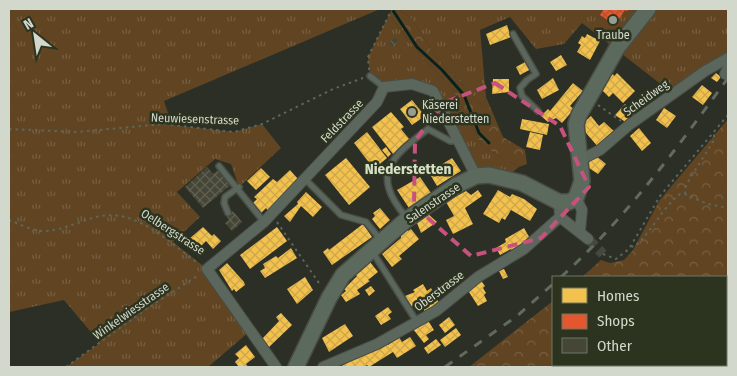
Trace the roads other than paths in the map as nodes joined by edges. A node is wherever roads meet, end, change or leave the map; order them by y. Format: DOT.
graph roads {
  1 [pos="648,9"];
  2 [pos="513,34"];
  3 [pos="728,58"];
  4 [pos="370,76"];
  5 [pos="384,87"];
  6 [pos="538,110"];
  7 [pos="458,141"];
  8 [pos="580,160"];
  9 [pos="219,166"];
  10 [pos="476,176"];
  11 [pos="305,179"];
  12 [pos="238,187"];
  13 [pos="576,198"];
  14 [pos="559,210"];
  15 [pos="228,213"];
  16 [pos="268,218"];
  17 [pos="407,219"];
  18 [pos="580,231"];
  19 [pos="588,239"];
  20 [pos="376,246"];
  21 [pos="207,270"];
  22 [pos="417,322"];
  23 [pos="276,367"];
  24 [pos="296,367"];
  25 [pos="323,367"];
  1 -- 8 [label="street"];
  2 -- 6 [label="lane"];
  3 -- 8 [label="street, Scheidweg"];
  4 -- 5 [label="lane"];
  5 -- 7 [label="street"];
  5 -- 11 [label="street, Feldstrasse"];
  7 -- 10 [label="street"];
  7 -- 17 [label="lane"];
  8 -- 13 [label="street"];
  9 -- 12 [label="lane"];
  10 -- 14 [label="street"];
  10 -- 17 [label="street, Salenstrasse"];
  11 -- 16 [label="street, Feldstrasse"];
  11 -- 20 [label="lane"];
  12 -- 15 [label="lane"];
  12 -- 16 [label="lane"];
  13 -- 14 [label="street"];
  13 -- 18 [label="street"];
  14 -- 18 [label="street"];
  14 -- 22 [label="street, Oberstrasse"];
  16 -- 21 [label="street, Feldstrasse"];
  17 -- 20 [label="street, Salenstrasse"];
  18 -- 19 [label="street"];
  20 -- 22 [label="lane"];
  20 -- 24 [label="street, Salenstrasse"];
  21 -- 23 [label="street, Oelbergstrasse"];
  22 -- 25 [label="street, Oberstrasse"];
}
